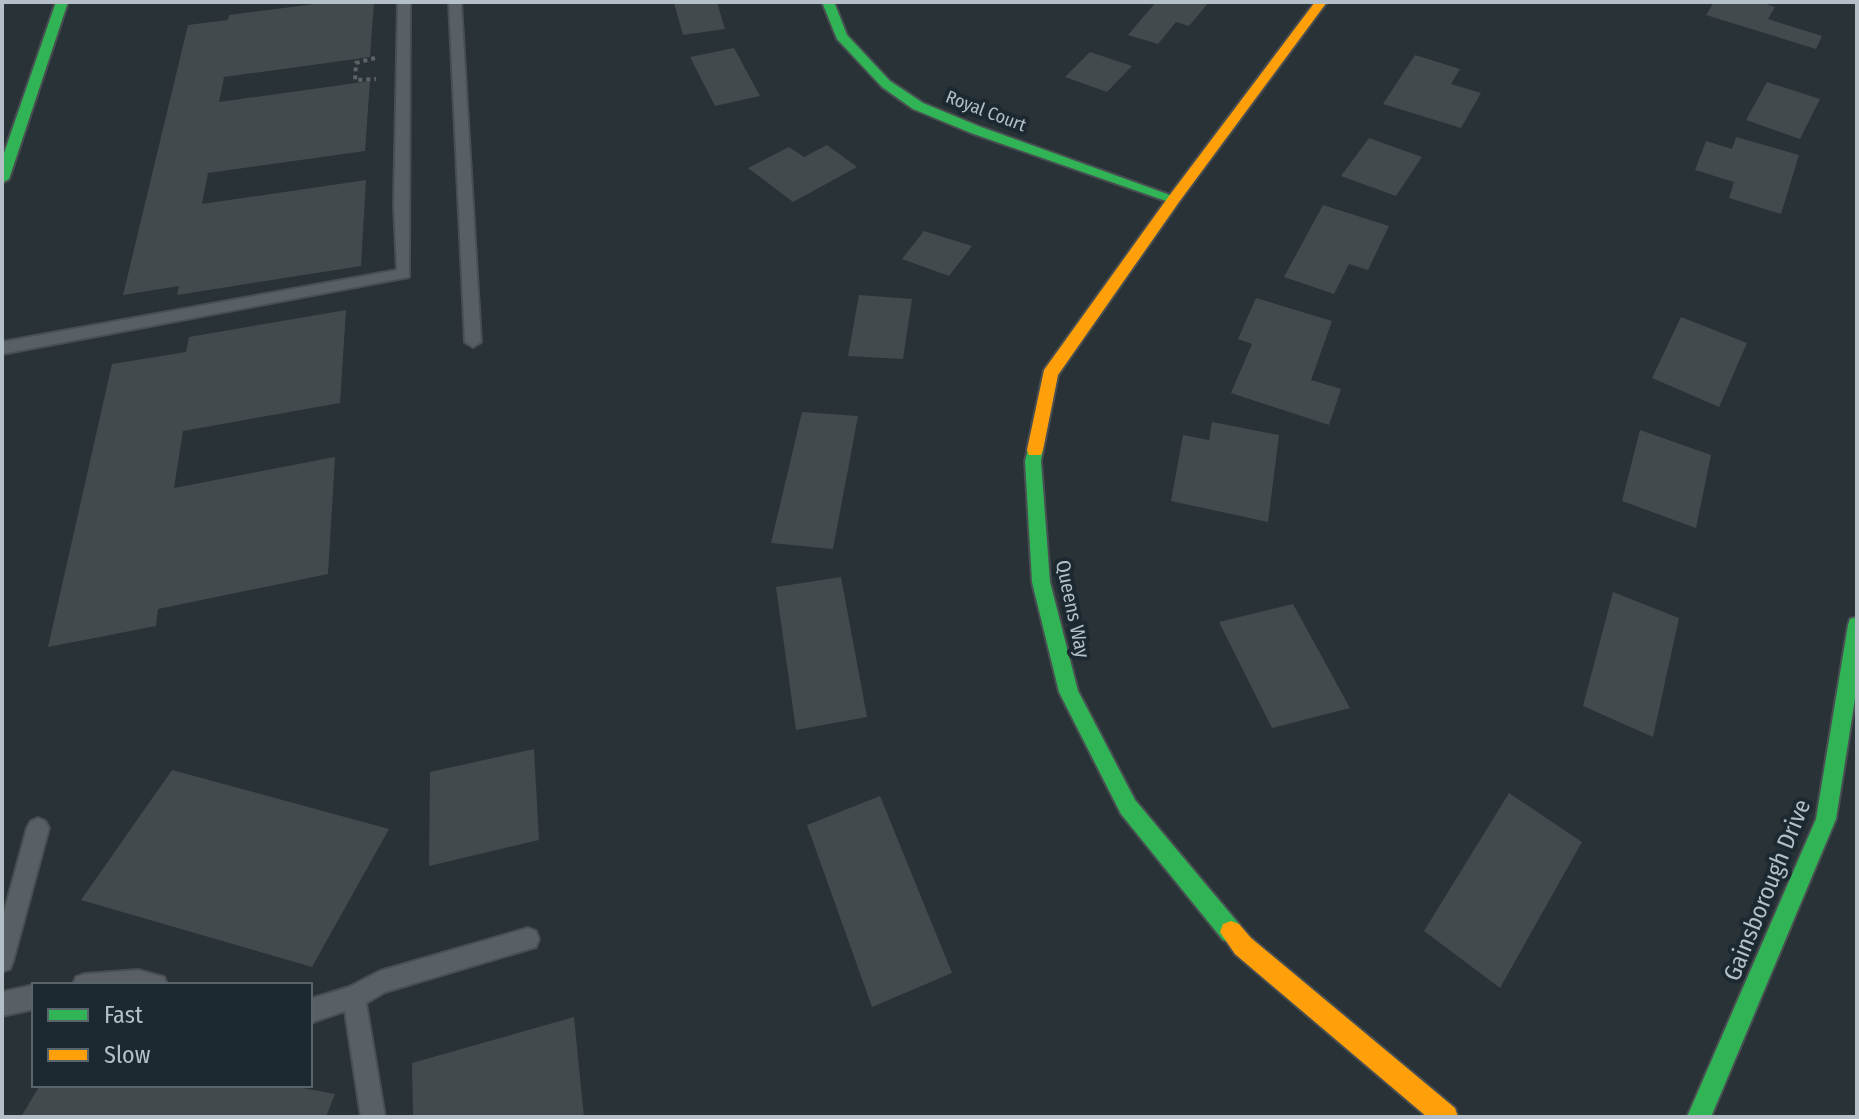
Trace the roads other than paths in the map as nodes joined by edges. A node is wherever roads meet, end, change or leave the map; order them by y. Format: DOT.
graph roads {
  1 [pos="62,2"];
  2 [pos="404,2"];
  3 [pos="455,2"];
  4 [pos="828,2"];
  5 [pos="1321,2"];
  6 [pos="2,179"];
  7 [pos="1174,199"];
  8 [pos="473,342"];
  9 [pos="2,348"];
  10 [pos="1857,625"];
  11 [pos="38,828"];
  12 [pos="528,939"];
  13 [pos="2,961"];
  14 [pos="92,983"];
  15 [pos="149,983"];
  16 [pos="32,997"];
  17 [pos="354,997"];
  18 [pos="2,1004"];
  19 [pos="312,1010"];
  20 [pos="373,1117"];
  21 [pos="1446,1117"];
  22 [pos="1699,1117"];
  1 -- 6 [label="street"];
  2 -- 9 [label="lane"];
  3 -- 8 [label="lane"];
  4 -- 7 [label="street, Royal Court"];
  5 -- 7 [label="street, Queens Way"];
  7 -- 21 [label="street, Queens Way"];
  10 -- 22 [label="street, Gainsborough Drive"];
  11 -- 13 [label="lane"];
  12 -- 17 [label="lane"];
  14 -- 15 [label="lane"];
  16 -- 18 [label="lane"];
  17 -- 19 [label="lane"];
  17 -- 20 [label="lane"];
}
